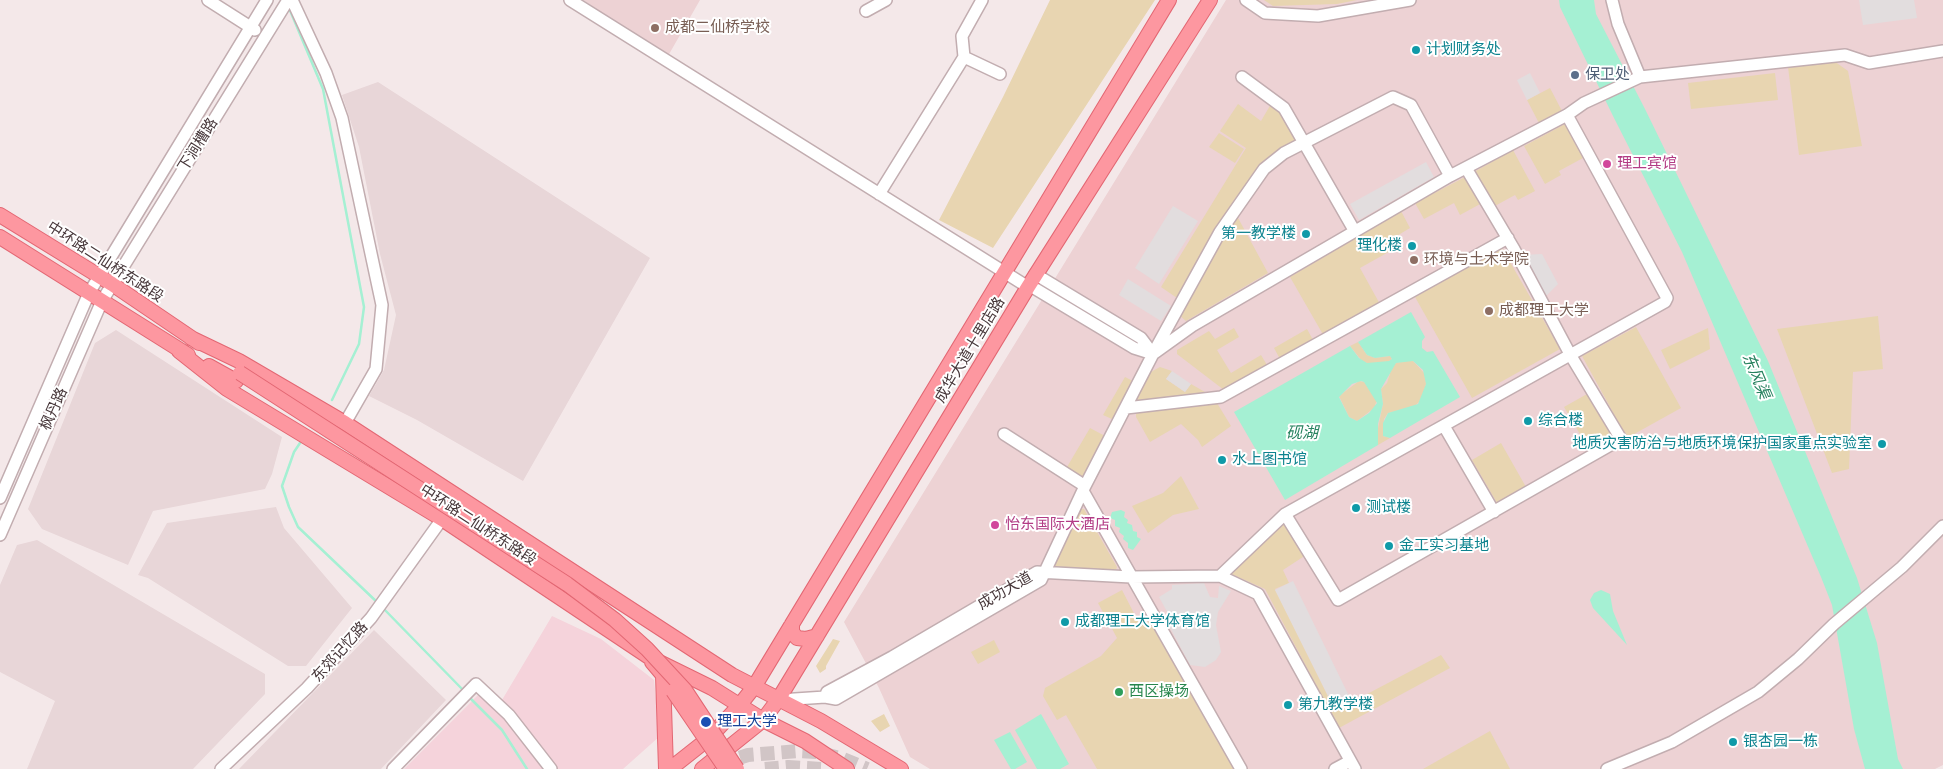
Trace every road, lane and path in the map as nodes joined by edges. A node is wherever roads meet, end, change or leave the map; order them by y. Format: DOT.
graph roads {
  1 [pos="208,0"];
  2 [pos="266,0"];
  3 [pos="570,0"];
  4 [pos="886,0"];
  5 [pos="982,0"];
  6 [pos="1169,0"];
  7 [pos="1210,0"];
  8 [pos="1246,0"];
  9 [pos="1410,0"];
  10 [pos="1612,0"];
  11 [pos="288,2"];
  12 [pos="866,11"];
  13 [pos="250,27"];
  14 [pos="267,34"];
  15 [pos="1943,51"];
  16 [pos="964,57"];
  17 [pos="1000,74"];
  18 [pos="1242,77"];
  19 [pos="1637,78"];
  20 [pos="1567,114"];
  21 [pos="1303,142"];
  22 [pos="1466,168"];
  23 [pos="1450,176"];
  24 [pos="879,194"];
  25 [pos="0,215"];
  26 [pos="1354,230"];
  27 [pos="0,237"];
  28 [pos="1508,238"];
  29 [pos="1003,272"];
  30 [pos="99,276"];
  31 [pos="1031,282"];
  32 [pos="112,284"];
  33 [pos="89,293"];
  34 [pos="102,301"];
  35 [pos="191,338"];
  36 [pos="180,351"];
  37 [pos="1153,354"];
  38 [pos="1571,356"];
  39 [pos="238,377"];
  40 [pos="1126,408"];
  41 [pos="345,424"];
  42 [pos="1444,426"];
  43 [pos="1004,434"];
  44 [pos="1084,489"];
  45 [pos="0,498"];
  46 [pos="1494,512"];
  47 [pos="4,514"];
  48 [pos="1285,514"];
  49 [pos="442,519"];
  50 [pos="1943,526"];
  51 [pos="0,535"];
  52 [pos="1044,573"];
  53 [pos="1220,576"];
  54 [pos="1131,577"];
  55 [pos="792,624"];
  56 [pos="817,636"];
  57 [pos="649,658"];
  58 [pos="754,686"];
  59 [pos="778,700"];
  60 [pos="739,706"];
  61 [pos="763,720"];
  62 [pos="1352,765"];
  63 [pos="221,769"];
  64 [pos="393,769"];
  65 [pos="551,769"];
  66 [pos="668,769"];
  67 [pos="702,769"];
  68 [pos="726,769"];
  69 [pos="737,769"];
  70 [pos="847,769"];
  71 [pos="901,769"];
  72 [pos="1241,769"];
  73 [pos="1335,769"];
  74 [pos="1608,769"];
  1 -- 13 [label="street"];
  2 -- 13 [label="street, 下涧槽路"];
  3 -- 24 [label="street"];
  4 -- 12 [label="street"];
  5 -- 16 [label="street"];
  6 -- 29 [label="main road, 成华大道十里店路"];
  7 -- 31 [label="main road, 成华大道十里店路"];
  8 -- 9 [label="street"];
  10 -- 19 [label="street"];
  11 -- 14 [label="street, 下涧槽路"];
  11 -- 41 [label="street"];
  13 -- 14 [label="street"];
  13 -- 30 [label="street, 下涧槽路"];
  14 -- 32 [label="street, 下涧槽路"];
  15 -- 19 [label="street"];
  16 -- 17 [label="street"];
  16 -- 24 [label="street"];
  18 -- 21 [label="street"];
  19 -- 20 [label="street"];
  20 -- 22 [label="street"];
  20 -- 38 [label="street"];
  21 -- 23 [label="street"];
  21 -- 26 [label="street"];
  21 -- 37 [label="street"];
  22 -- 23 [label="street"];
  22 -- 28 [label="street"];
  23 -- 26 [label="street"];
  24 -- 29 [label="street"];
  25 -- 30 [label="main road, 中环路二仙桥东路段"];
  26 -- 37 [label="street"];
  27 -- 33 [label="main road, 中环路二仙桥东路段"];
  28 -- 38 [label="street"];
  28 -- 40 [label="street"];
  29 -- 31 [label="street"];
  29 -- 55 [label="main road, 成华大道十里店路"];
  30 -- 32 [label="main road, 中环路二仙桥东路段"];
  30 -- 33 [label="street, 枫丹路"];
  31 -- 37 [label="street"];
  31 -- 56 [label="main road, 成华大道十里店路"];
  32 -- 34 [label="street, 枫丹路"];
  32 -- 35 [label="main road, 中环路二仙桥东路段"];
  33 -- 34 [label="main road, 中环路二仙桥东路段"];
  33 -- 45 [label="street, 枫丹路"];
  34 -- 36 [label="main road, 中环路二仙桥东路段"];
  34 -- 47 [label="street, 枫丹路"];
  35 -- 39 [label="main road, 中环路二仙桥东路段"];
  35 -- 41 [label="main road, 中环路二仙桥东路段"];
  36 -- 39 [label="main road, 中环路二仙桥东路段"];
  36 -- 49 [label="main road, 中环路二仙桥东路段"];
  37 -- 40 [label="street"];
  38 -- 42 [label="street"];
  38 -- 46 [label="street"];
  39 -- 68 [label="main road, bridge"];
  39 -- 69 [label="main road, bridge"];
  40 -- 44 [label="street"];
  41 -- 58 [label="main road, 中环路二仙桥东路段"];
  42 -- 46 [label="street"];
  42 -- 48 [label="street"];
  43 -- 44 [label="street"];
  44 -- 52 [label="street"];
  44 -- 54 [label="street"];
  46 -- 48 [label="street"];
  47 -- 51 [label="street, 枫丹路"];
  48 -- 53 [label="street"];
  49 -- 57 [label="main road, 中环路二仙桥东路段"];
  49 -- 63 [label="street, 东郊记忆路"];
  50 -- 74 [label="street"];
  52 -- 54 [label="street"];
  52 -- 59 [label="street, 成功大道"];
  53 -- 54 [label="street"];
  53 -- 62 [label="street"];
  54 -- 72 [label="street"];
  55 -- 56 [label="main road"];
  55 -- 58 [label="main road, 成华大道十里店路"];
  56 -- 59 [label="main road, 成华大道十里店路"];
  57 -- 60 [label="main road, 中环路二仙桥东路段"];
  57 -- 66 [label="main road"];
  58 -- 59 [label="main road, 中环路二仙桥东路段"];
  58 -- 60 [label="main road, 成华大道十里店路"];
  59 -- 61 [label="main road, 成华大道十里店路"];
  59 -- 71 [label="main road, 中环路二仙桥东路段"];
  60 -- 61 [label="main road, 中环路二仙桥东路段"];
  60 -- 66 [label="main road, 成华大道十里店路"];
  61 -- 67 [label="main road, 成华大道十里店路"];
  61 -- 70 [label="main road, 中环路二仙桥东路段"];
  62 -- 73 [label="street"];
  64 -- 65 [label="street"];
}
